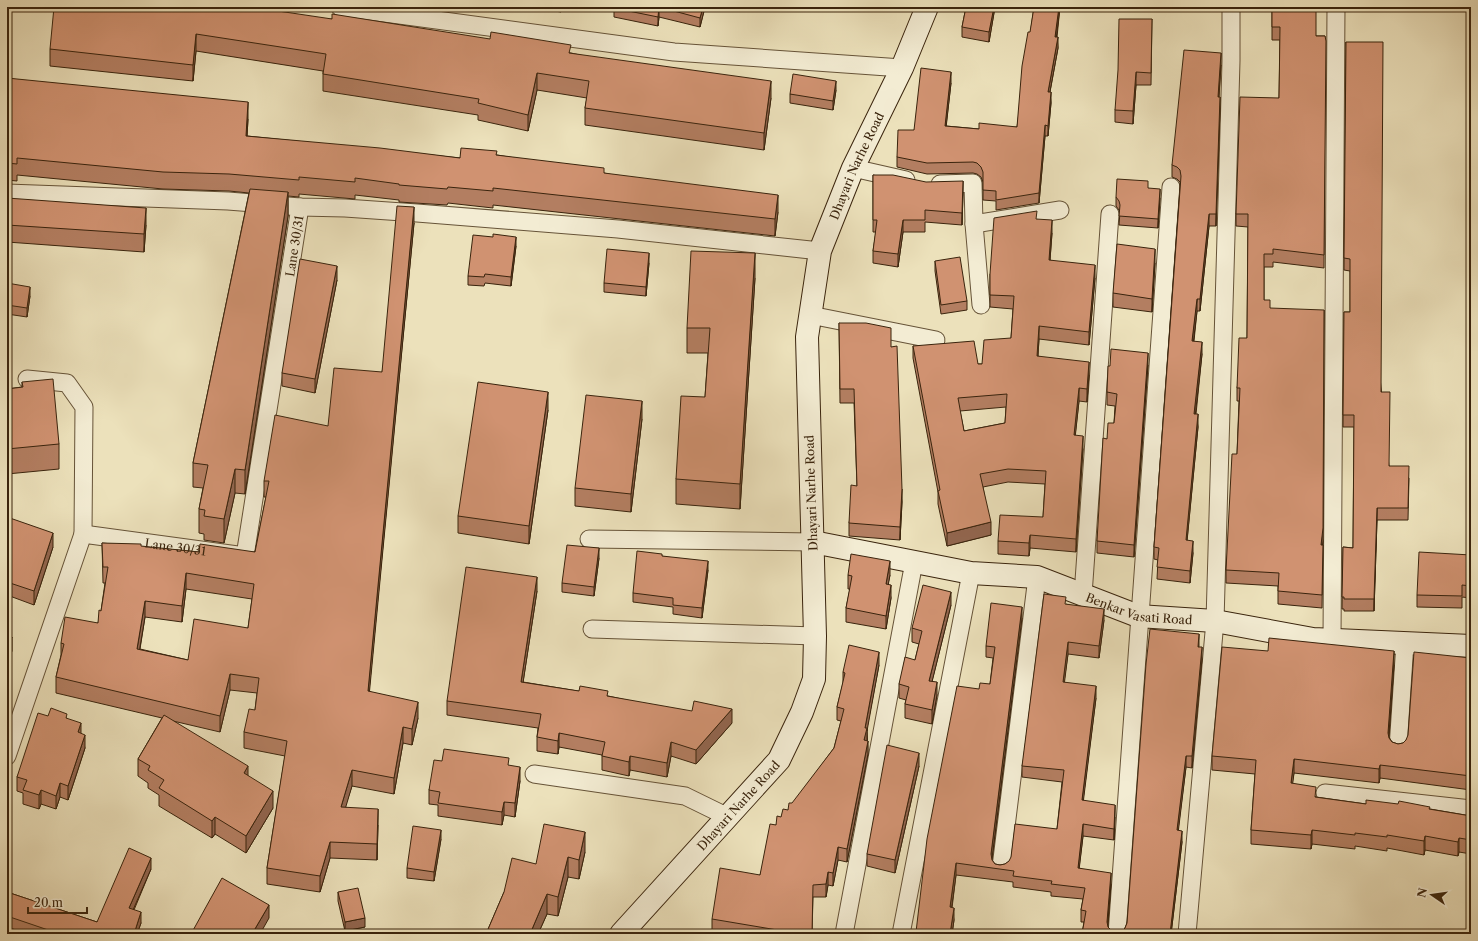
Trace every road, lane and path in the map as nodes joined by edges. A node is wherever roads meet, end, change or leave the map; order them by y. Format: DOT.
graph roads {
  1 [pos="340,7"];
  2 [pos="927,7"];
  3 [pos="1231,7"];
  4 [pos="1336,7"];
  5 [pos="902,68"];
  6 [pos="853,168"];
  7 [pos="1170,187"];
  8 [pos="7,193"];
  9 [pos="300,207"];
  10 [pos="1060,210"];
  11 [pos="1110,214"];
  12 [pos="974,224"];
  13 [pos="820,251"];
  14 [pos="981,305"];
  15 [pos="810,315"];
  16 [pos="936,340"];
  17 [pos="27,379"];
  18 [pos="82,534"];
  19 [pos="588,539"];
  20 [pos="813,542"];
  21 [pos="914,562"];
  22 [pos="971,573"];
  23 [pos="1037,578"];
  24 [pos="1083,595"];
  25 [pos="1138,616"];
  26 [pos="1215,621"];
  27 [pos="592,629"];
  28 [pos="815,636"];
  29 [pos="1332,640"];
  30 [pos="1405,643"];
  31 [pos="1471,646"];
  32 [pos="1398,748"];
  33 [pos="7,756"];
  34 [pos="534,774"];
  35 [pos="1325,794"];
  36 [pos="1471,809"];
  37 [pos="728,817"];
  38 [pos="1001,867"];
  39 [pos="629,933"];
  40 [pos="844,934"];
  41 [pos="902,934"];
  42 [pos="1116,934"];
  43 [pos="1187,934"];
  1 -- 5 [label="street"];
  2 -- 5 [label="street, Dhayari Narhe Road"];
  3 -- 26 [label="street"];
  4 -- 29 [label="street"];
  5 -- 6 [label="street, Dhayari Narhe Road"];
  6 -- 12 [label="street"];
  6 -- 13 [label="street, Dhayari Narhe Road"];
  7 -- 25 [label="street"];
  8 -- 9 [label="street"];
  9 -- 13 [label="street"];
  9 -- 18 [label="street, Lane 30/31"];
  10 -- 12 [label="street"];
  11 -- 24 [label="street"];
  12 -- 14 [label="street"];
  13 -- 15 [label="street, Dhayari Narhe Road"];
  15 -- 16 [label="street"];
  15 -- 20 [label="street, Dhayari Narhe Road"];
  17 -- 18 [label="street"];
  18 -- 33 [label="street"];
  19 -- 20 [label="street"];
  20 -- 21 [label="street, Benkar Vasati Road"];
  20 -- 28 [label="street, Dhayari Narhe Road"];
  21 -- 22 [label="street, Benkar Vasati Road"];
  21 -- 40 [label="street"];
  22 -- 23 [label="street, Benkar Vasati Road"];
  22 -- 41 [label="street"];
  23 -- 24 [label="street, Benkar Vasati Road"];
  23 -- 38 [label="street"];
  24 -- 25 [label="street, Benkar Vasati Road"];
  25 -- 26 [label="street, Benkar Vasati Road"];
  25 -- 42 [label="street"];
  26 -- 29 [label="street, Benkar Vasati Road"];
  26 -- 43 [label="street"];
  27 -- 28 [label="street"];
  28 -- 37 [label="street, Dhayari Narhe Road"];
  29 -- 30 [label="street, Benkar Vasati Road"];
  30 -- 31 [label="street, Benkar Vasati Road"];
  30 -- 32 [label="street"];
  34 -- 37 [label="street"];
  35 -- 36 [label="street"];
  37 -- 39 [label="street, Dhayari Narhe Road"];
}
